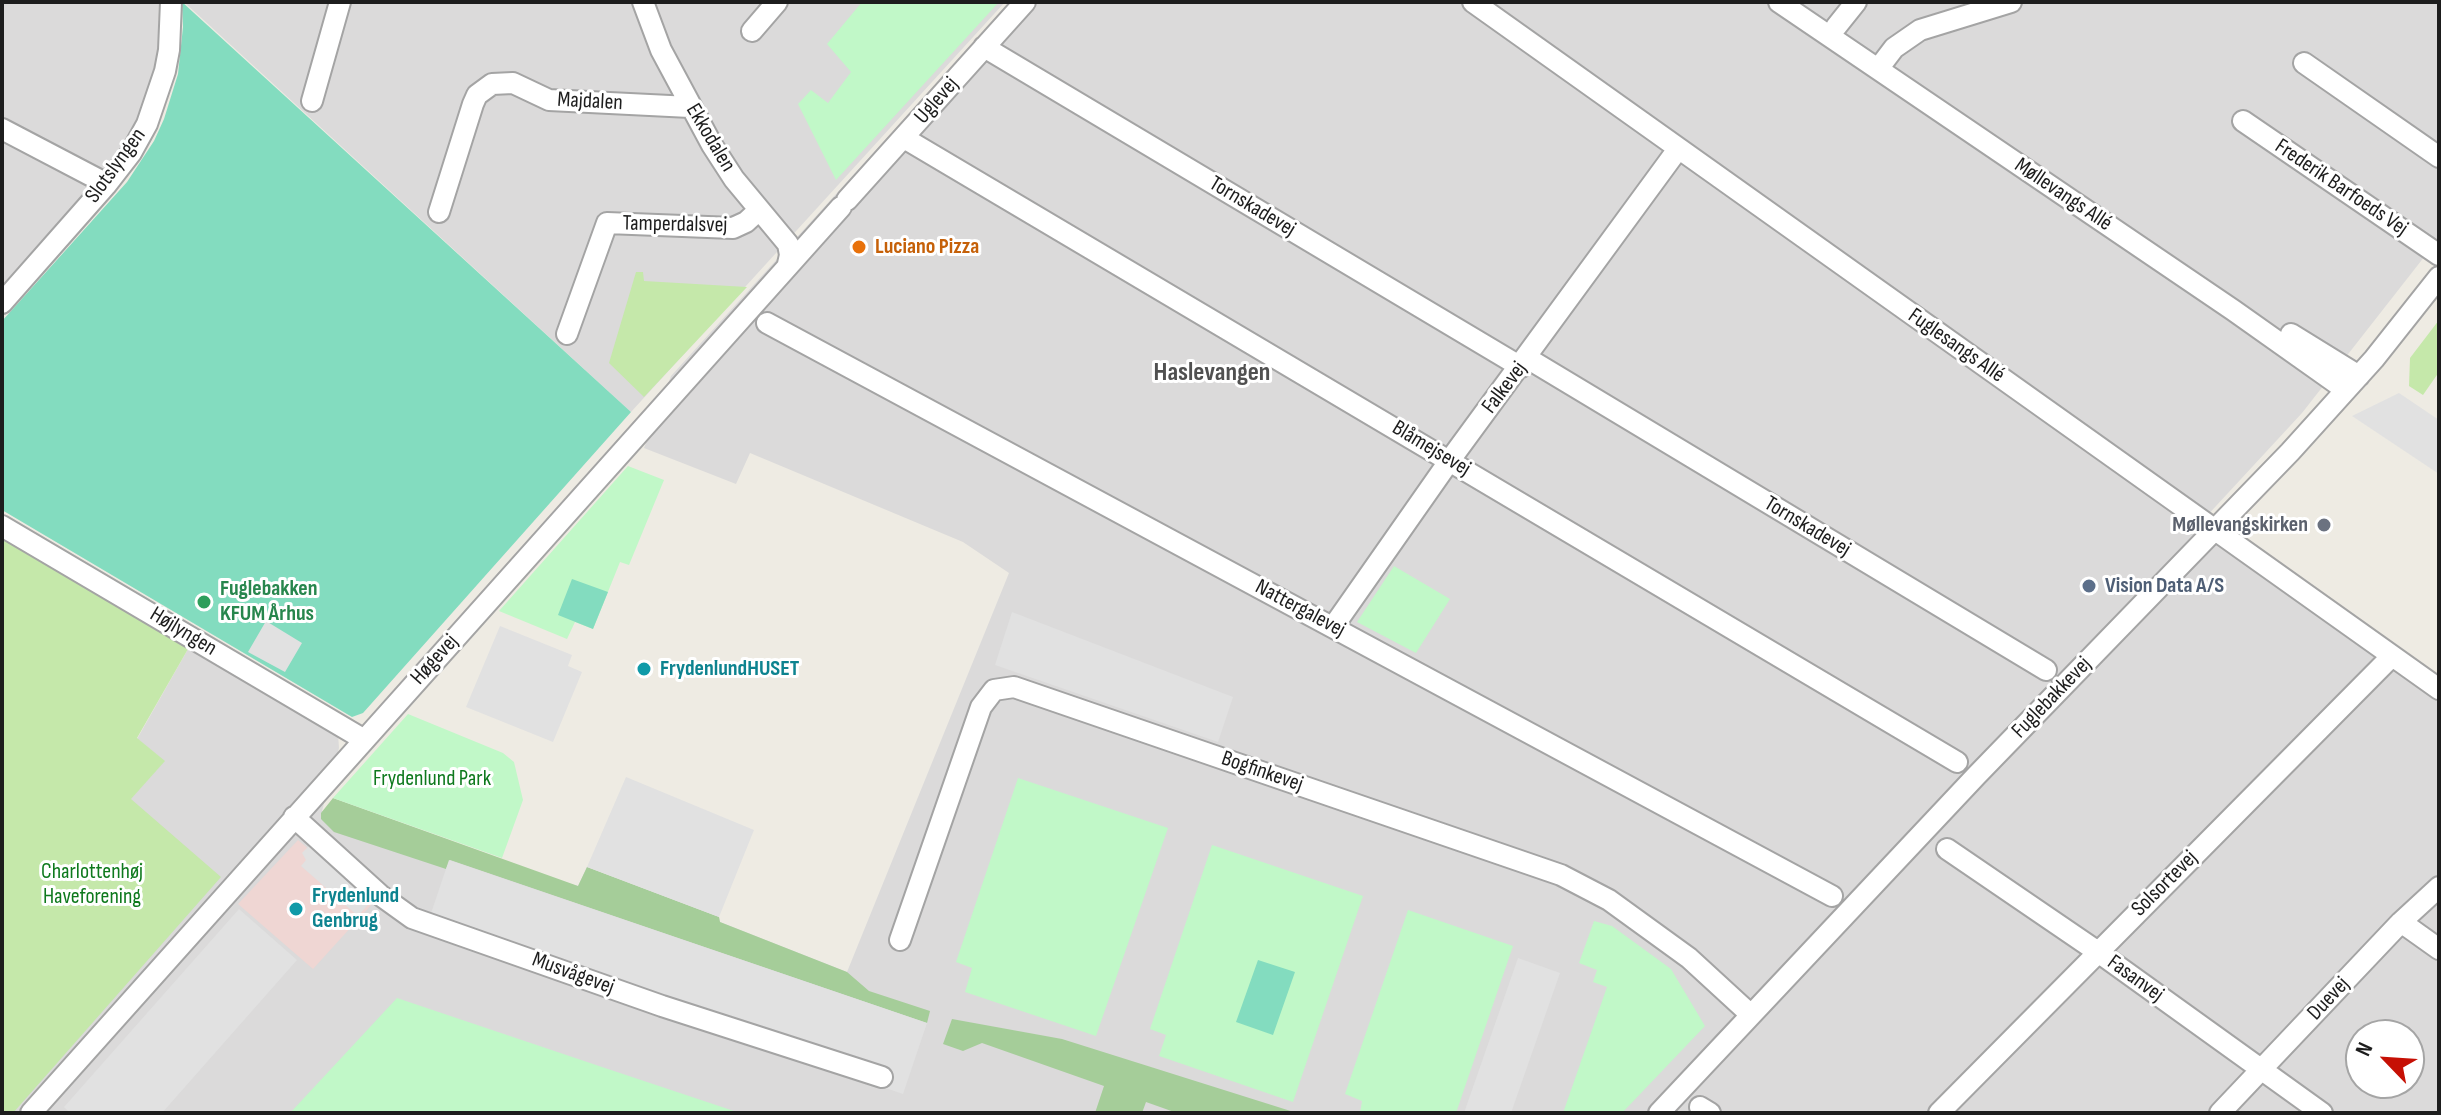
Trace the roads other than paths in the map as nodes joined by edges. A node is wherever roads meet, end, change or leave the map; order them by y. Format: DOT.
graph roads {
  1 [pos="171,2"];
  2 [pos="340,2"];
  3 [pos="643,2"];
  4 [pos="777,2"];
  5 [pos="1025,2"];
  6 [pos="1473,2"];
  7 [pos="1779,2"];
  8 [pos="1799,2"];
  9 [pos="1856,2"];
  10 [pos="2011,2"];
  11 [pos="1836,27"];
  12 [pos="752,31"];
  13 [pos="984,47"];
  14 [pos="2304,63"];
  15 [pos="1881,64"];
  16 [pos="312,101"];
  17 [pos="690,107"];
  18 [pos="2243,121"];
  19 [pos="2,129"];
  20 [pos="904,138"];
  21 [pos="1678,149"];
  22 [pos="2439,157"];
  23 [pos="107,184"];
  24 [pos="844,203"];
  25 [pos="759,210"];
  26 [pos="439,212"];
  27 [pos="2439,255"];
  28 [pos="788,264"];
  29 [pos="2439,277"];
  30 [pos="2,303"];
  31 [pos="767,323"];
  32 [pos="567,334"];
  33 [pos="1524,362"];
  34 [pos="2352,383"];
  35 [pos="1450,460"];
  36 [pos="2,526"];
  37 [pos="2214,528"];
  38 [pos="1333,627"];
  39 [pos="2392,656"];
  40 [pos="2046,670"];
  41 [pos="2439,689"];
  42 [pos="363,739"];
  43 [pos="1957,762"];
  44 [pos="294,817"];
  45 [pos="1947,849"];
  46 [pos="2439,887"];
  47 [pos="1832,896"];
  48 [pos="2401,922"];
  49 [pos="900,940"];
  50 [pos="2439,949"];
  51 [pos="2098,952"];
  52 [pos="1750,1014"];
  53 [pos="2262,1070"];
  54 [pos="882,1077"];
  55 [pos="31,1113"];
  56 [pos="1659,1113"];
  57 [pos="1939,1113"];
  58 [pos="2220,1113"];
  59 [pos="2322,1113"];
  1 -- 23 [label="street, Slotslyngen"];
  2 -- 16 [label="street"];
  3 -- 17 [label="street, Ekkodalen"];
  4 -- 12 [label="street"];
  5 -- 13 [label="street, Uglevej"];
  6 -- 21 [label="street, Fuglesangs Allé"];
  7 -- 15 [label="street, Møllevangs Allé"];
  8 -- 11 [label="street, Møllevangs Allé"];
  9 -- 11 [label="street"];
  10 -- 15 [label="street"];
  11 -- 15 [label="street, Møllevangs Allé"];
  13 -- 20 [label="street, Uglevej"];
  13 -- 33 [label="street, Tornskadevej"];
  14 -- 22 [label="street"];
  15 -- 34 [label="street, Møllevangs Allé"];
  17 -- 25 [label="street, Ekkodalen"];
  17 -- 26 [label="street, Majdalen"];
  18 -- 27 [label="street, Frederik Barfoeds Vej"];
  19 -- 23 [label="street"];
  20 -- 24 [label="street, Uglevej"];
  20 -- 35 [label="street, Blåmejsevej"];
  21 -- 33 [label="street, Falkevej"];
  21 -- 37 [label="street, Fuglesangs Allé"];
  23 -- 30 [label="street, Slotslyngen"];
  24 -- 28 [label="street, Høgevej"];
  25 -- 28 [label="street, Ekkodalen"];
  25 -- 32 [label="street, Tamperdalsvej"];
  28 -- 42 [label="street, Høgevej"];
  29 -- 34 [label="street, Fuglebakkevej"];
  31 -- 38 [label="street, Nattergalevej"];
  33 -- 35 [label="street, Falkevej"];
  33 -- 40 [label="street, Tornskadevej"];
  34 -- 37 [label="street, Fuglebakkevej"];
  35 -- 38 [label="street, Falkevej"];
  35 -- 43 [label="street, Blåmejsevej"];
  36 -- 42 [label="street, Højlyngen"];
  37 -- 39 [label="street, Fuglesangs Allé"];
  37 -- 52 [label="street, Fuglebakkevej"];
  38 -- 47 [label="street, Nattergalevej"];
  39 -- 41 [label="street, Fuglesangs Allé"];
  39 -- 51 [label="street, Solsortevej"];
  42 -- 44 [label="street, Høgevej"];
  44 -- 54 [label="street, Musvågevej"];
  44 -- 55 [label="street, Høgevej"];
  45 -- 51 [label="street, Fasanvej"];
  46 -- 48 [label="street, Duevej"];
  48 -- 50 [label="street"];
  48 -- 53 [label="street, Duevej"];
  49 -- 52 [label="street, Bogfinkevej"];
  51 -- 53 [label="street, Fasanvej"];
  51 -- 57 [label="street, Solsortevej"];
  52 -- 56 [label="street, Fuglebakkevej"];
  53 -- 58 [label="street, Duevej"];
  53 -- 59 [label="street, Fasanvej"];
}
